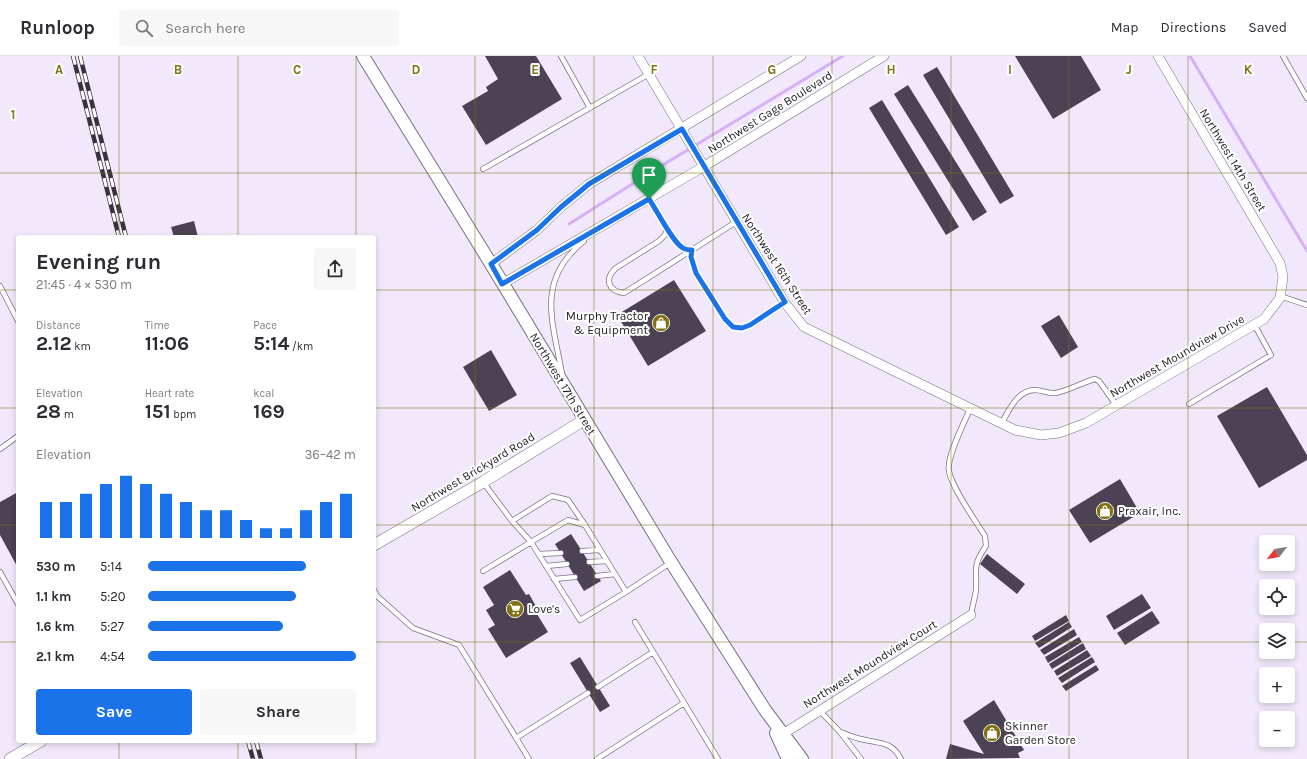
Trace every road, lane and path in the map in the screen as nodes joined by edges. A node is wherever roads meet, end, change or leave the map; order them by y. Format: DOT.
graph roads {
  1 [pos="363,56"];
  2 [pos="561,56"];
  3 [pos="638,56"];
  4 [pos="801,56"];
  5 [pos="884,56"];
  6 [pos="1158,56"];
  7 [pos="1283,56"];
  8 [pos="649,74"];
  9 [pos="1307,98"];
  10 [pos="590,108"];
  11 [pos="682,129"];
  12 [pos="703,167"];
  13 [pos="484,169"];
  14 [pos="649,199"];
  15 [pos="736,222"];
  16 [pos="605,224"];
  17 [pos="667,229"];
  18 [pos="692,250"];
  19 [pos="491,264"];
  20 [pos="1283,278"];
  21 [pos="502,284"];
  22 [pos="0,286"];
  23 [pos="1280,296"];
  24 [pos="785,302"];
  25 [pos="1307,305"];
  26 [pos="16,317"];
  27 [pos="1254,324"];
  28 [pos="564,385"];
  29 [pos="1189,404"];
  30 [pos="1116,405"];
  31 [pos="970,409"];
  32 [pos="584,420"];
  33 [pos="1001,424"];
  34 [pos="1059,433"];
  35 [pos="16,437"];
  36 [pos="0,449"];
  37 [pos="483,482"];
  38 [pos="512,521"];
  39 [pos="585,525"];
  40 [pos="531,542"];
  41 [pos="376,544"];
  42 [pos="600,550"];
  43 [pos="582,551"];
  44 [pos="561,553"];
  45 [pos="539,554"];
  46 [pos="607,560"];
  47 [pos="589,562"];
  48 [pos="671,562"];
  49 [pos="567,564"];
  50 [pos="546,566"];
  51 [pos="483,571"];
  52 [pos="0,572"];
  53 [pos="615,574"];
  54 [pos="597,576"];
  55 [pos="575,577"];
  56 [pos="554,579"];
  57 [pos="626,592"];
  58 [pos="376,594"];
  59 [pos="16,600"];
  60 [pos="971,615"];
  61 [pos="635,622"];
  62 [pos="654,652"];
  63 [pos="598,687"];
  64 [pos="588,693"];
  65 [pos="684,703"];
  66 [pos="764,710"];
  67 [pos="819,710"];
  68 [pos="840,732"];
  69 [pos="782,734"];
  70 [pos="516,738"];
  71 [pos="38,743"];
  72 [pos="10,759"];
  73 [pos="529,759"];
  74 [pos="597,759"];
  75 [pos="718,759"];
  76 [pos="788,759"];
  77 [pos="802,759"];
  78 [pos="861,759"];
  79 [pos="901,759"];
  1 -- 19 [label="main road, Northwest 17th Street"];
  2 -- 10 [label="lane"];
  3 -- 8 [label="street, Northwest 16th Street"];
  4 -- 11 [label="street"];
  5 -- 12 [label="street, Northwest Gage Boulevard"];
  6 -- 20 [label="street, Northwest 14th Street"];
  7 -- 9 [label="lane"];
  8 -- 10 [label="lane"];
  8 -- 11 [label="street, Northwest 16th Street"];
  10 -- 13 [label="lane"];
  11 -- 12 [label="street, Northwest 16th Street"];
  11 -- 19 [label="street"];
  12 -- 14 [label="street, Northwest Gage Boulevard"];
  12 -- 15 [label="street, Northwest 16th Street"];
  14 -- 16 [label="street, Northwest Gage Boulevard"];
  14 -- 17 [label="lane"];
  15 -- 18 [label="lane"];
  15 -- 24 [label="street, Northwest 16th Street"];
  16 -- 21 [label="street, Northwest Gage Boulevard"];
  16 -- 28 [label="lane"];
  17 -- 18 [label="lane"];
  17 -- 18 [label="lane"];
  18 -- 24 [label="lane"];
  19 -- 21 [label="main road, Northwest 17th Street"];
  20 -- 23 [label="street, Northwest Moundview Drive"];
  21 -- 28 [label="main road, Northwest 17th Street"];
  22 -- 26 [label="lane"];
  23 -- 25 [label="lane"];
  23 -- 27 [label="street, Northwest Moundview Drive"];
  24 -- 31 [label="street, Northwest 16th Street"];
  27 -- 29 [label="lane"];
  27 -- 30 [label="street, Northwest Moundview Drive"];
  28 -- 32 [label="main road, Northwest 17th Street"];
  30 -- 33 [label="lane"];
  30 -- 34 [label="street, Northwest Moundview Drive"];
  31 -- 33 [label="street, Northwest 16th Street"];
  31 -- 60 [label="lane"];
  32 -- 37 [label="street, Northwest Brickyard Road"];
  32 -- 48 [label="main road, Northwest 17th Street"];
  33 -- 34 [label="street, Northwest 16th Street"];
  35 -- 36 [label="lane"];
  37 -- 38 [label="lane"];
  37 -- 41 [label="street, Northwest Brickyard Road"];
  38 -- 39 [label="lane"];
  38 -- 40 [label="lane"];
  39 -- 40 [label="lane"];
  39 -- 42 [label="lane"];
  40 -- 45 [label="lane"];
  40 -- 51 [label="lane"];
  42 -- 43 [label="lane"];
  42 -- 46 [label="lane"];
  44 -- 45 [label="lane"];
  45 -- 50 [label="lane"];
  46 -- 47 [label="lane"];
  46 -- 53 [label="lane"];
  48 -- 57 [label="lane"];
  48 -- 66 [label="main road, Northwest 17th Street"];
  49 -- 50 [label="lane"];
  50 -- 56 [label="lane"];
  52 -- 59 [label="lane"];
  53 -- 54 [label="lane"];
  53 -- 57 [label="lane"];
  55 -- 56 [label="lane"];
  56 -- 57 [label="lane"];
  58 -- 70 [label="lane"];
  60 -- 67 [label="street, Northwest Moundview Court"];
  61 -- 62 [label="lane"];
  62 -- 63 [label="lane"];
  62 -- 65 [label="lane"];
  64 -- 70 [label="lane"];
  65 -- 74 [label="lane"];
  65 -- 75 [label="lane"];
  66 -- 69 [label="main road, Northwest 17th Street"];
  66 -- 76 [label="main road, Northwest 17th Street"];
  67 -- 68 [label="lane"];
  67 -- 69 [label="street, Northwest Moundview Court"];
  68 -- 78 [label="lane"];
  68 -- 79 [label="lane"];
  69 -- 77 [label="main road, Northwest 17th Street"];
  70 -- 73 [label="lane"];
  71 -- 72 [label="street"];
}
